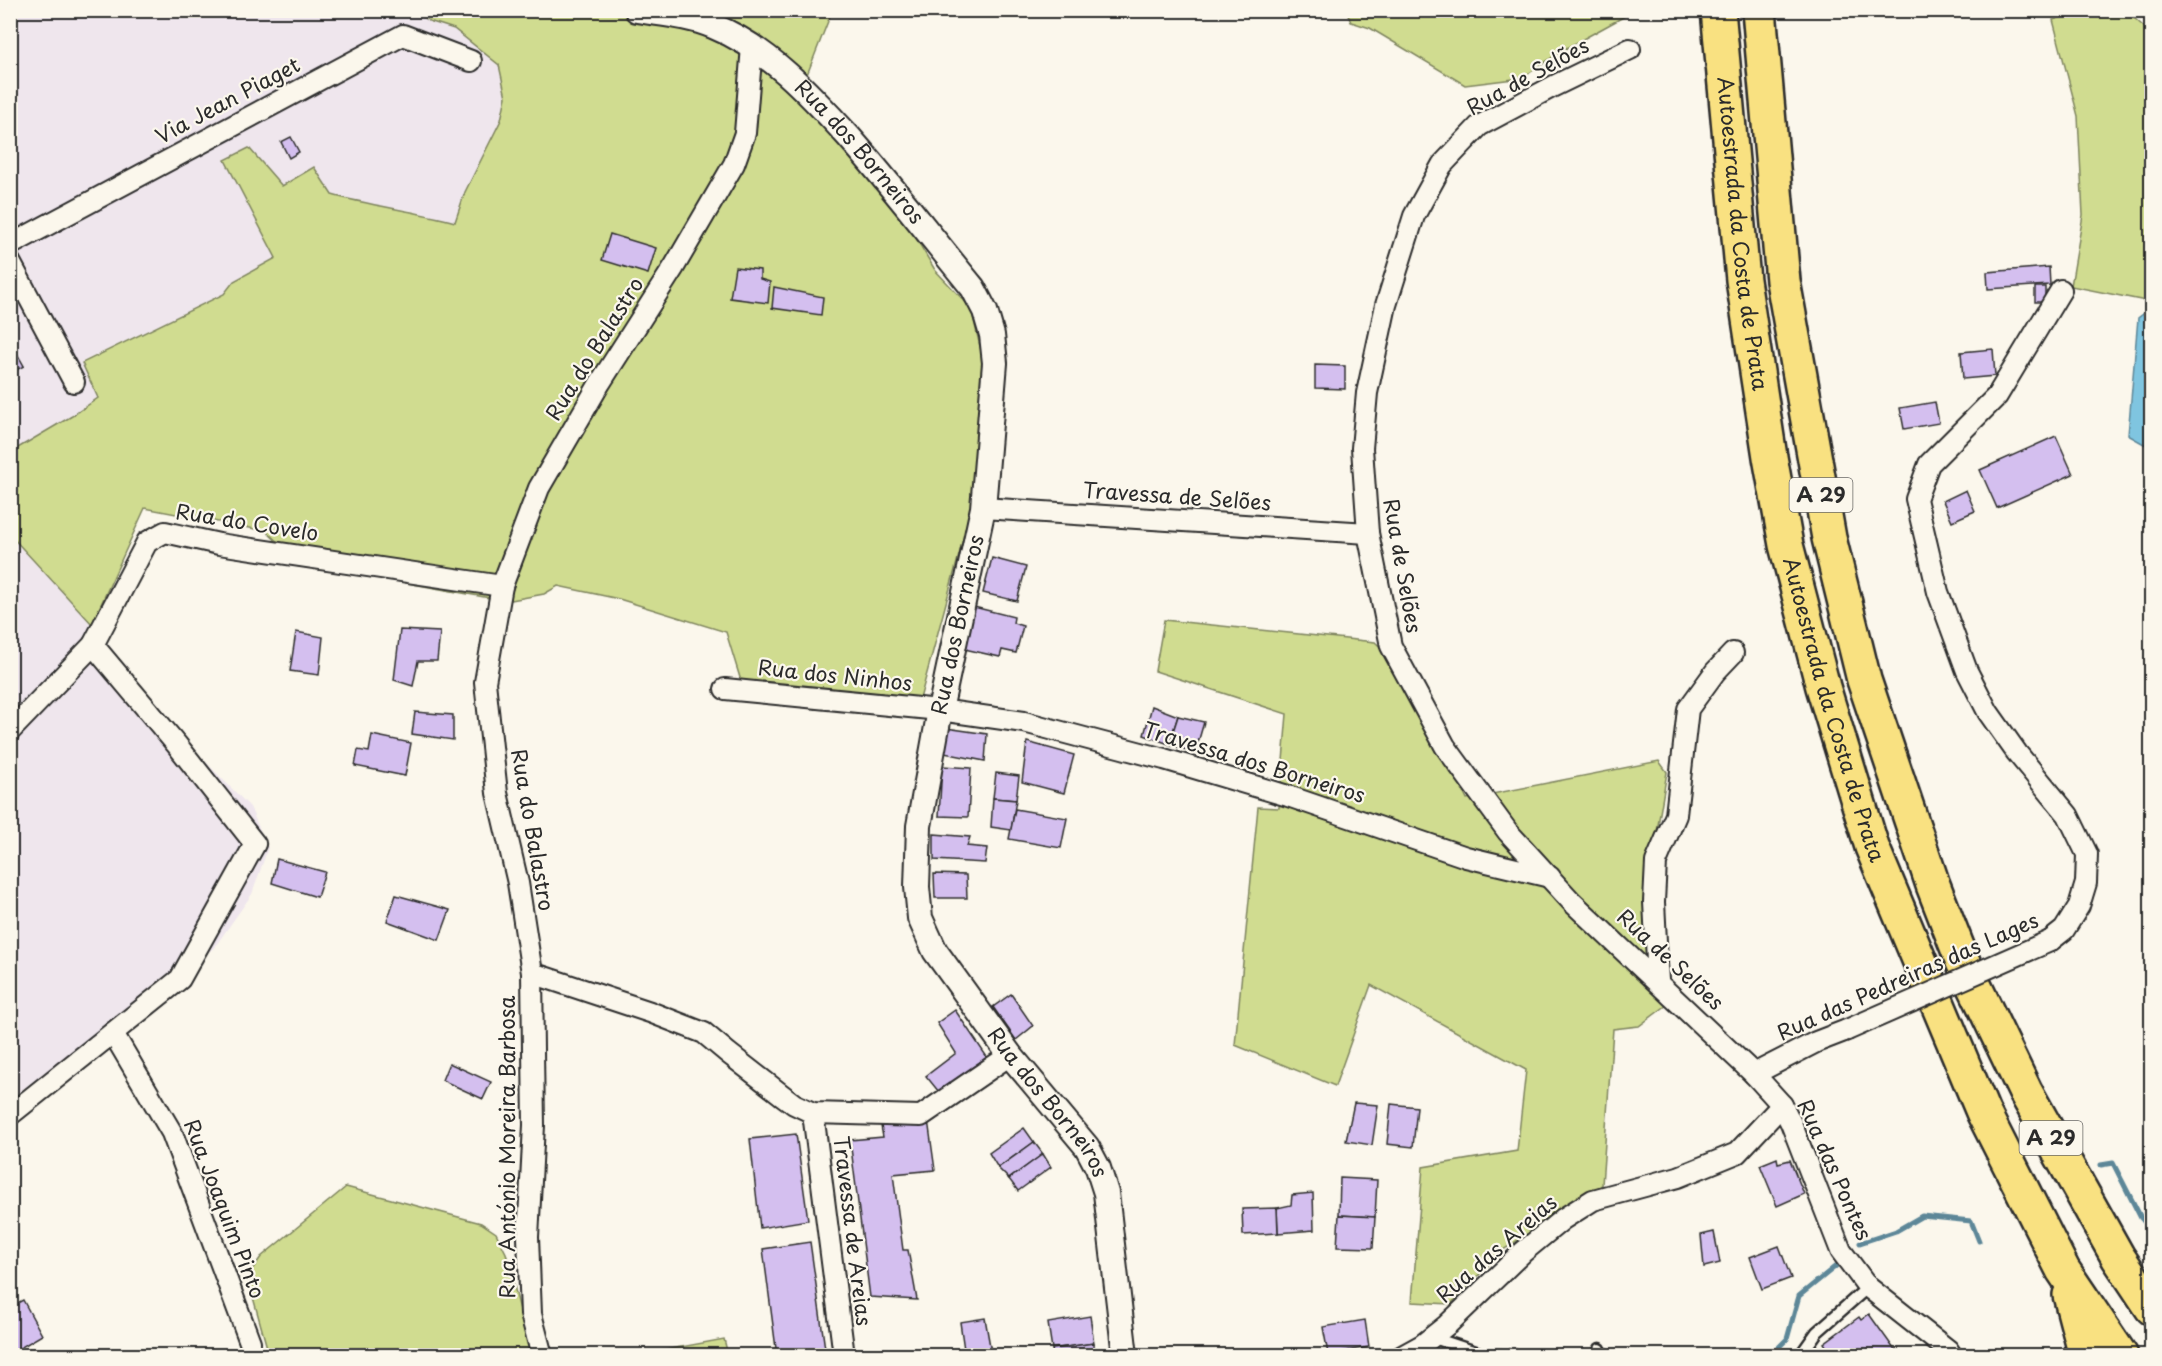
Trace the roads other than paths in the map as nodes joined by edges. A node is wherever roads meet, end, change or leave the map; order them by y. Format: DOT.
graph roads {
  1 [pos="637,10"];
  2 [pos="1718,10"];
  3 [pos="1759,10"];
  4 [pos="752,46"];
  5 [pos="1630,50"];
  6 [pos="471,61"];
  7 [pos="10,245"];
  8 [pos="10,262"];
  9 [pos="2061,290"];
  10 [pos="74,382"];
  11 [pos="983,508"];
  12 [pos="1368,533"];
  13 [pos="502,586"];
  14 [pos="93,645"];
  15 [pos="1733,653"];
  16 [pos="725,689"];
  17 [pos="940,710"];
  18 [pos="10,731"];
  19 [pos="1550,877"];
  20 [pos="532,973"];
  21 [pos="1658,981"];
  22 [pos="113,1033"];
  23 [pos="1010,1055"];
  24 [pos="1754,1074"];
  25 [pos="1782,1105"];
  26 [pos="813,1113"];
  27 [pos="10,1115"];
  28 [pos="2063,1270"];
  29 [pos="1868,1287"];
  30 [pos="2151,1308"];
  31 [pos="1431,1337"];
  32 [pos="250,1342"];
  33 [pos="542,1356"];
  34 [pos="844,1356"];
  35 [pos="1125,1356"];
  36 [pos="1402,1356"];
  37 [pos="1523,1356"];
  38 [pos="1800,1356"];
  39 [pos="1952,1356"];
  40 [pos="2086,1356"];
  41 [pos="2121,1356"];
  1 -- 4 [label="street, Rua dos Borneiros"];
  2 -- 28 [label="highway, Autoestrada da Costa de Prata / A 29"];
  3 -- 30 [label="highway, Autoestrada da Costa de Prata / A 29"];
  4 -- 11 [label="street, Rua dos Borneiros"];
  4 -- 13 [label="street, Rua do Balastro"];
  5 -- 12 [label="street, Rua de Selões"];
  6 -- 7 [label="street, Via Jean Piaget"];
  8 -- 10 [label="street"];
  9 -- 24 [label="street, Rua das Pedreiras das Lages, bridge"];
  11 -- 12 [label="street, Travessa de Selões"];
  11 -- 17 [label="street, Rua dos Borneiros"];
  12 -- 19 [label="street, Rua de Selões"];
  13 -- 14 [label="street, Rua do Covelo"];
  13 -- 20 [label="street, Rua do Balastro"];
  14 -- 18 [label="street, Rua do Covelo"];
  14 -- 22 [label="street"];
  15 -- 21 [label="street"];
  16 -- 17 [label="street, Rua dos Ninhos"];
  17 -- 19 [label="street, Travessa dos Borneiros"];
  17 -- 23 [label="street, Rua dos Borneiros"];
  19 -- 21 [label="street, Rua de Selões"];
  20 -- 26 [label="street"];
  20 -- 33 [label="street, Rua António Moreira Barbosa"];
  21 -- 24 [label="street, Rua de Selões"];
  22 -- 27 [label="street"];
  22 -- 32 [label="street, Rua Joaquim Pinto"];
  23 -- 26 [label="street"];
  23 -- 35 [label="street, Rua dos Borneiros"];
  24 -- 25 [label="street, Rua das Pontes"];
  25 -- 29 [label="street, Rua das Pontes"];
  25 -- 31 [label="street, Rua das Areias"];
  26 -- 34 [label="street, Travessa de Areias"];
  28 -- 40 [label="highway"];
  28 -- 41 [label="highway, Autoestrada da Costa de Prata / A 29"];
  29 -- 38 [label="lane"];
  29 -- 39 [label="street, Rua das Pontes"];
  31 -- 36 [label="street, Rua das Areias"];
  31 -- 37 [label="lane"];
}
